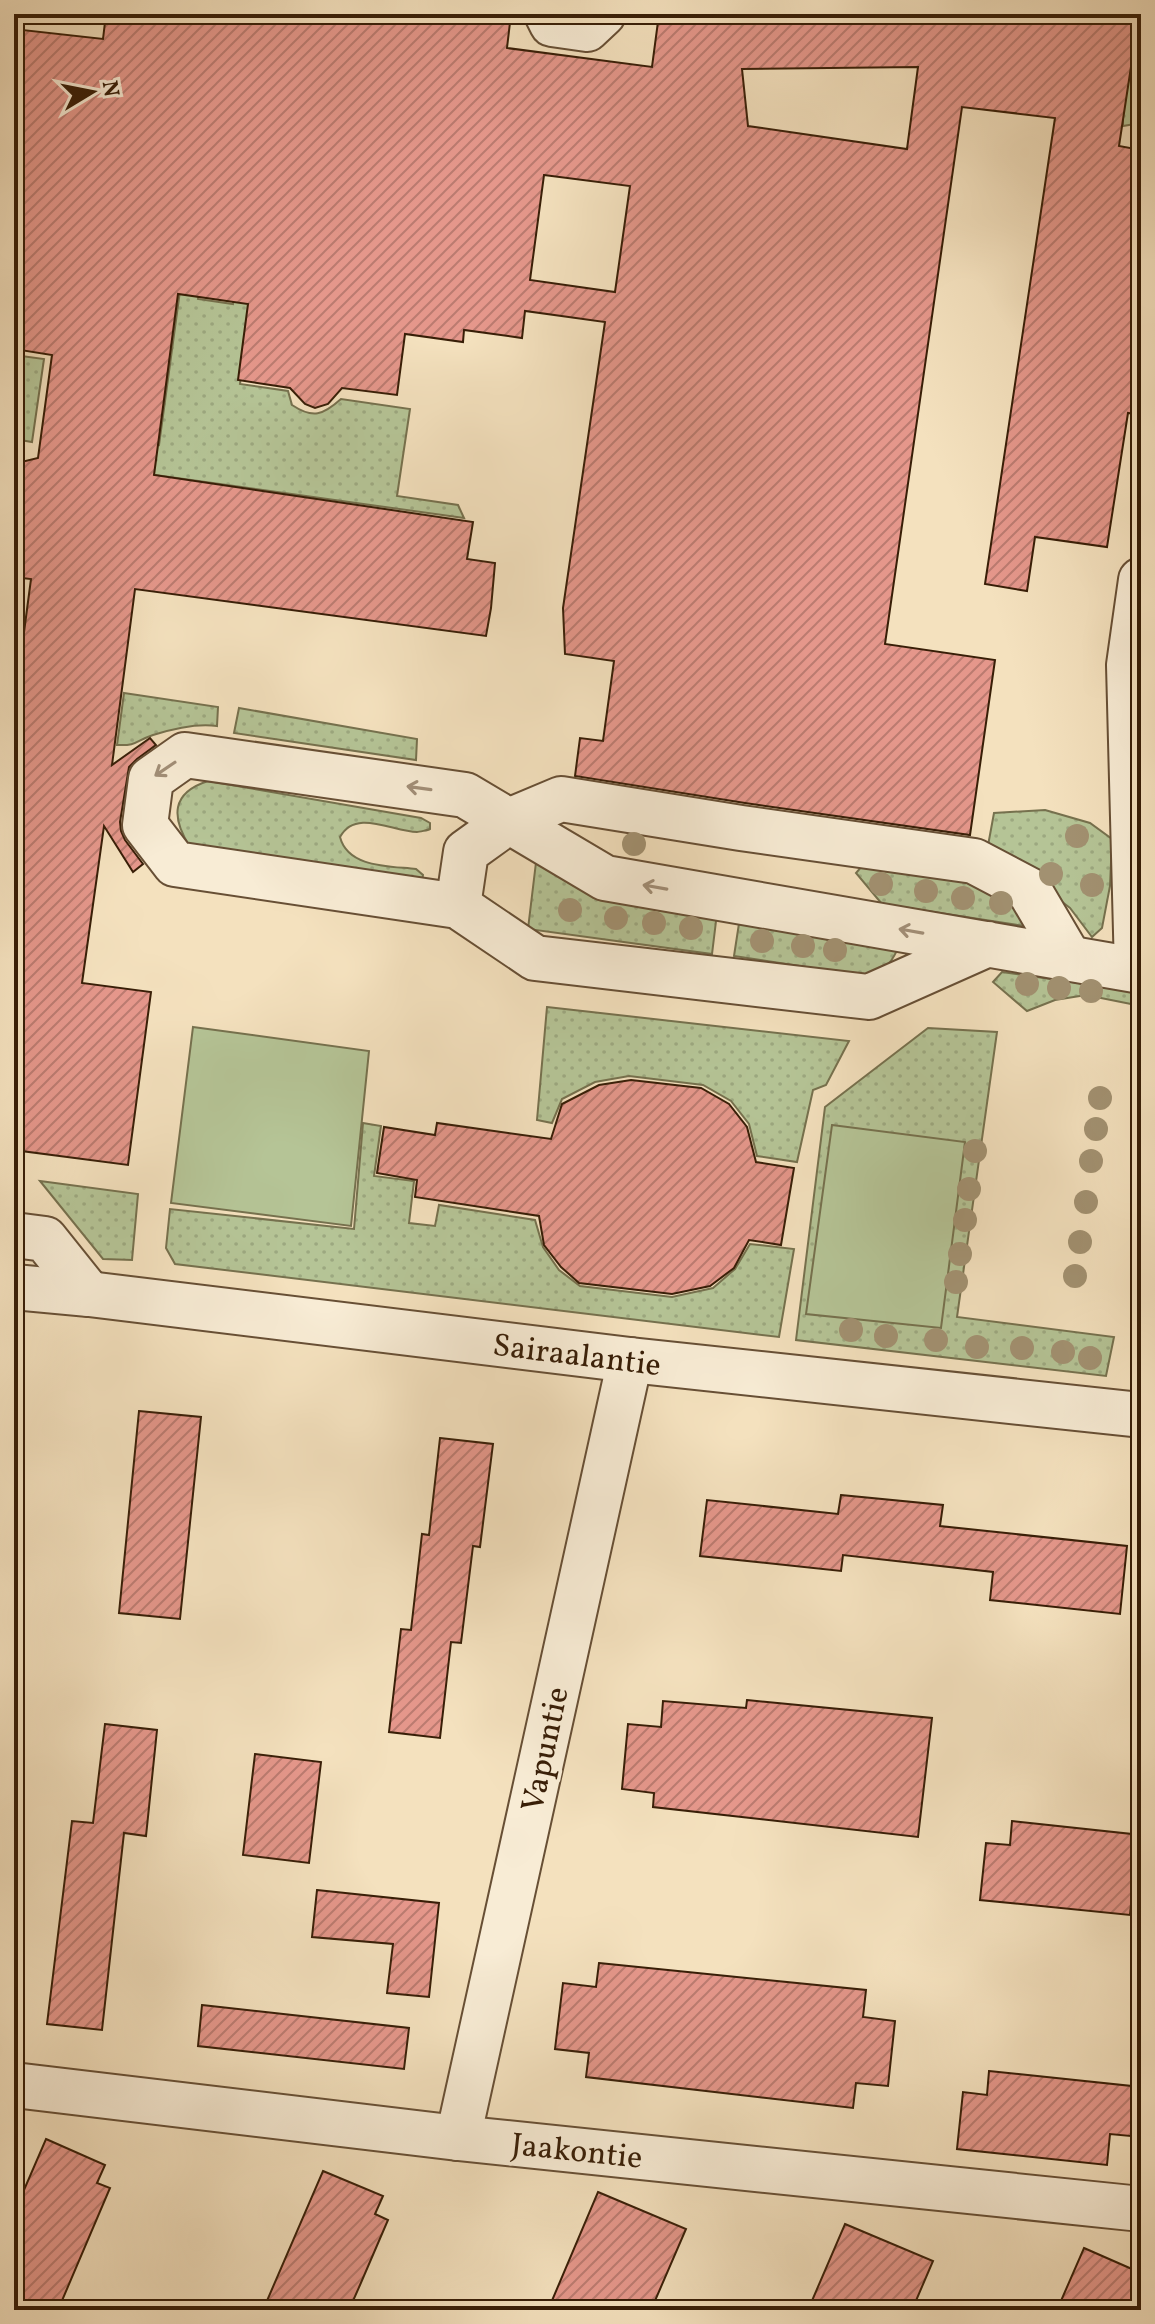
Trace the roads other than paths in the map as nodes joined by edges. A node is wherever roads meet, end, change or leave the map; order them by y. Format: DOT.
graph roads {
  1 [pos="547,14"];
  2 [pos="603,14"];
  3 [pos="1141,580"];
  4 [pos="509,821"];
  5 [pos="458,906"];
  6 [pos="988,944"];
  7 [pos="1069,958"];
  8 [pos="1139,970"];
  9 [pos="14,1235"];
  10 [pos="14,1287"];
  11 [pos="89,1294"];
  12 [pos="630,1360"];
  13 [pos="1141,1415"];
  14 [pos="14,2085"];
  15 [pos="458,2138"];
  16 [pos="1141,2209"];
  1 -- 2 [label="street"];
  3 -- 8 [label="street"];
  4 -- 5 [label="street"];
  4 -- 5 [label="street, one-way"];
  6 -- 4 [label="street, one-way"];
  4 -- 7 [label="street"];
  5 -- 6 [label="street"];
  6 -- 7 [label="street"];
  7 -- 8 [label="street"];
  9 -- 11 [label="street"];
  10 -- 11 [label="street, Sairaalantie"];
  11 -- 12 [label="street, Sairaalantie"];
  12 -- 13 [label="street, Sairaalantie"];
  12 -- 15 [label="street, Vapuntie"];
  14 -- 15 [label="street, Jaakontie"];
  15 -- 16 [label="street, Jaakontie"];
}
